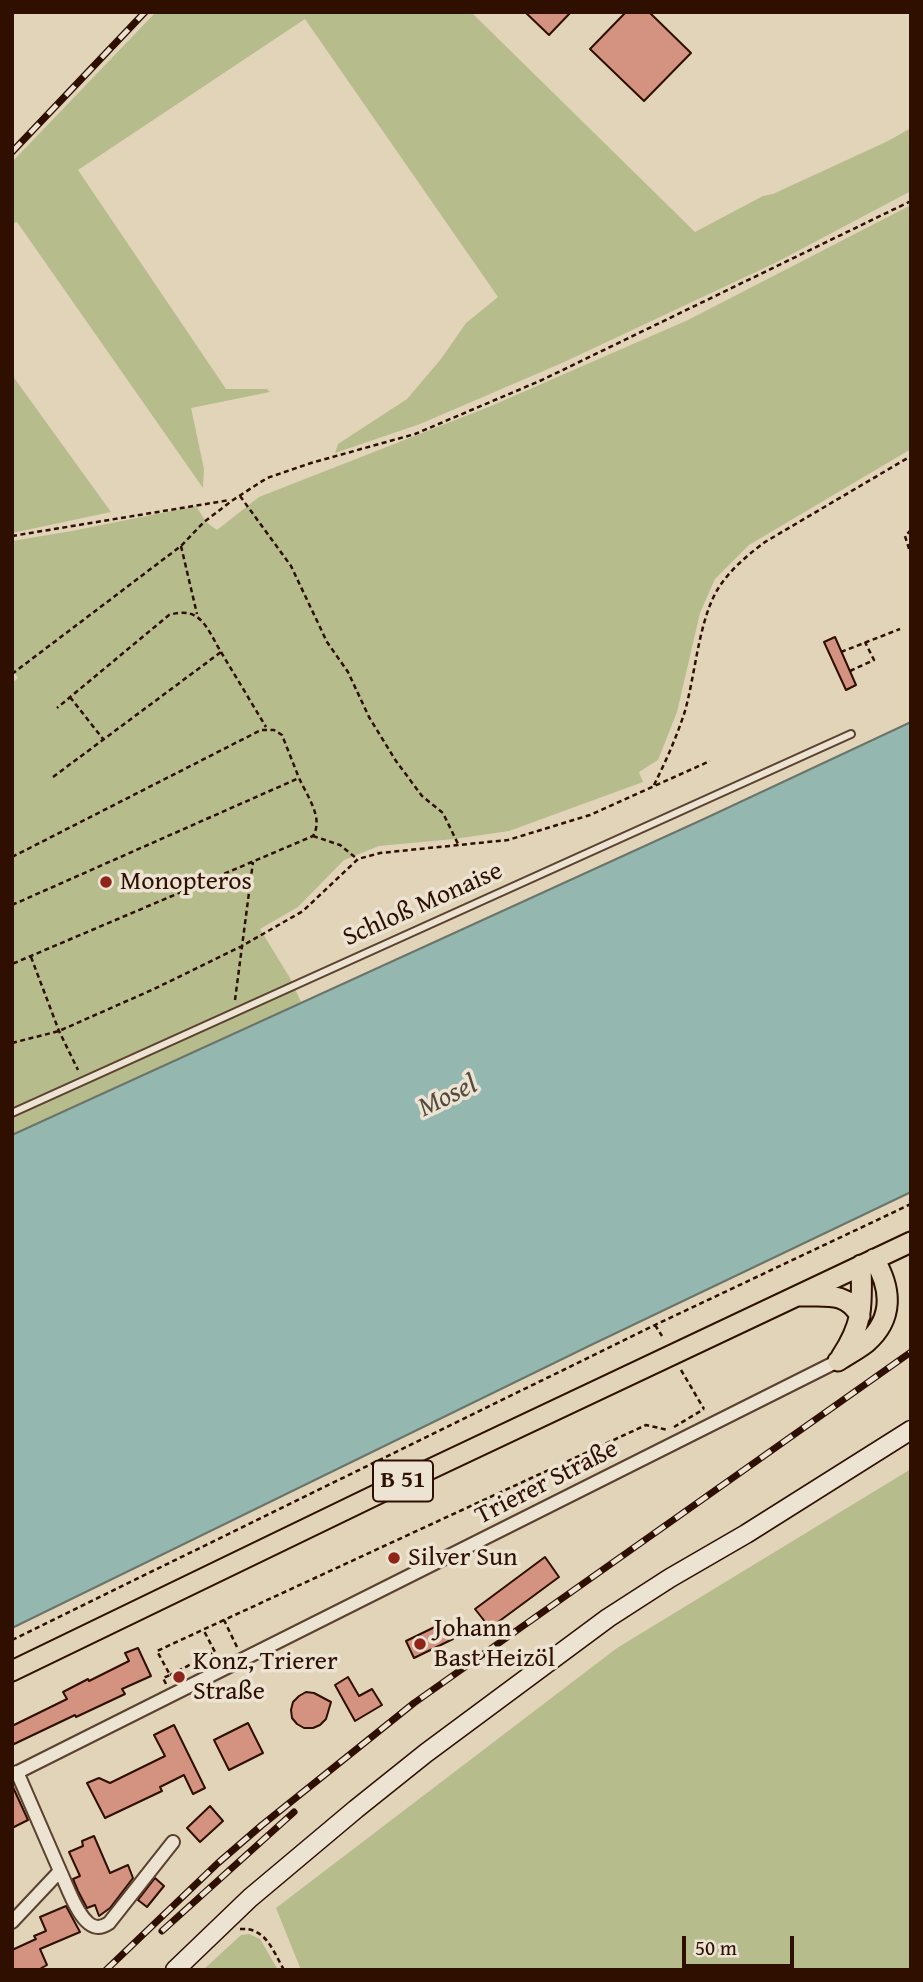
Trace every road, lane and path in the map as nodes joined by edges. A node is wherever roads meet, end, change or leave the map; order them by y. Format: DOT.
graph roads {
  1 [pos="911,201"];
  2 [pos="911,456"];
  3 [pos="240,496"];
  4 [pos="233,500"];
  5 [pos="911,530"];
  6 [pos="12,536"];
  7 [pos="181,546"];
  8 [pos="911,555"];
  9 [pos="198,616"];
  10 [pos="900,629"];
  11 [pos="865,642"];
  12 [pos="222,652"];
  13 [pos="841,652"];
  14 [pos="850,671"];
  15 [pos="12,674"];
  16 [pos="70,697"];
  17 [pos="57,708"];
  18 [pos="267,729"];
  19 [pos="851,734"];
  20 [pos="103,739"];
  21 [pos="710,761"];
  22 [pos="53,777"];
  23 [pos="299,778"];
  24 [pos="654,785"];
  25 [pos="313,836"];
  26 [pos="459,846"];
  27 [pos="12,857"];
  28 [pos="358,859"];
  29 [pos="253,862"];
  30 [pos="12,905"];
  31 [pos="242,946"];
  32 [pos="31,956"];
  33 [pos="12,964"];
  34 [pos="237,1010"];
  35 [pos="60,1031"];
  36 [pos="12,1042"];
  37 [pos="82,1080"];
  38 [pos="12,1113"];
  39 [pos="911,1204"];
  40 [pos="911,1242"];
  41 [pos="868,1262"];
  42 [pos="797,1296"];
  43 [pos="860,1316"];
  44 [pos="655,1325"];
  45 [pos="662,1336"];
  46 [pos="838,1361"];
  47 [pos="681,1370"];
  48 [pos="704,1409"];
  49 [pos="713,1425"];
  50 [pos="911,1430"];
  51 [pos="224,1620"];
  52 [pos="203,1629"];
  53 [pos="12,1640"];
  54 [pos="244,1660"];
  55 [pos="12,1671"];
  56 [pos="170,1675"];
  57 [pos="172,1695"];
  58 [pos="14,1774"];
  59 [pos="173,1842"];
  60 [pos="60,1871"];
  61 [pos="12,1922"];
  62 [pos="224,1923"];
  63 [pos="175,1970"];
  64 [pos="284,1970"];
  1 -- 3 [label="path"];
  2 -- 24 [label="path"];
  3 -- 4 [label="path"];
  3 -- 26 [label="path"];
  4 -- 6 [label="path"];
  4 -- 7 [label="path"];
  5 -- 8 [label="path"];
  7 -- 9 [label="path"];
  7 -- 15 [label="path"];
  9 -- 12 [label="path"];
  9 -- 16 [label="path"];
  10 -- 11 [label="path"];
  11 -- 13 [label="path"];
  11 -- 14 [label="path"];
  12 -- 18 [label="path"];
  12 -- 20 [label="path"];
  16 -- 17 [label="path"];
  16 -- 20 [label="path"];
  18 -- 23 [label="path"];
  18 -- 27 [label="path"];
  19 -- 34 [label="lane, Schloß Monaise"];
  20 -- 22 [label="path"];
  21 -- 24 [label="path"];
  23 -- 25 [label="path"];
  23 -- 30 [label="path"];
  24 -- 26 [label="path"];
  25 -- 28 [label="path"];
  25 -- 29 [label="path"];
  26 -- 28 [label="path"];
  28 -- 31 [label="path"];
  29 -- 31 [label="path"];
  29 -- 32 [label="path"];
  31 -- 34 [label="path"];
  31 -- 35 [label="path"];
  32 -- 33 [label="path"];
  32 -- 35 [label="path"];
  34 -- 37 [label="lane, Schloß Monaise"];
  35 -- 36 [label="path"];
  35 -- 37 [label="path"];
  37 -- 38 [label="lane, Schloß Monaise"];
  39 -- 44 [label="path"];
  40 -- 41 [label="main road, B 51"];
  41 -- 42 [label="main road, B 51"];
  41 -- 43 [label="main road"];
  41 -- 46 [label="main road"];
  42 -- 43 [label="main road"];
  42 -- 55 [label="main road, B 51"];
  43 -- 46 [label="main road"];
  44 -- 45 [label="path"];
  44 -- 53 [label="path"];
  46 -- 49 [label="street, Trierer Straße"];
  47 -- 48 [label="path"];
  48 -- 49 [label="path"];
  48 -- 51 [label="path"];
  49 -- 54 [label="street, Trierer Straße"];
  50 -- 62 [label="street"];
  51 -- 52 [label="path"];
  51 -- 54 [label="path"];
  52 -- 56 [label="path"];
  52 -- 56 [label="path"];
  54 -- 57 [label="street, Trierer Straße"];
  56 -- 57 [label="path"];
  57 -- 58 [label="street, Trierer Straße"];
  58 -- 60 [label="street"];
  59 -- 60 [label="street"];
  60 -- 61 [label="street"];
  62 -- 63 [label="street"];
  62 -- 64 [label="path"];
}
